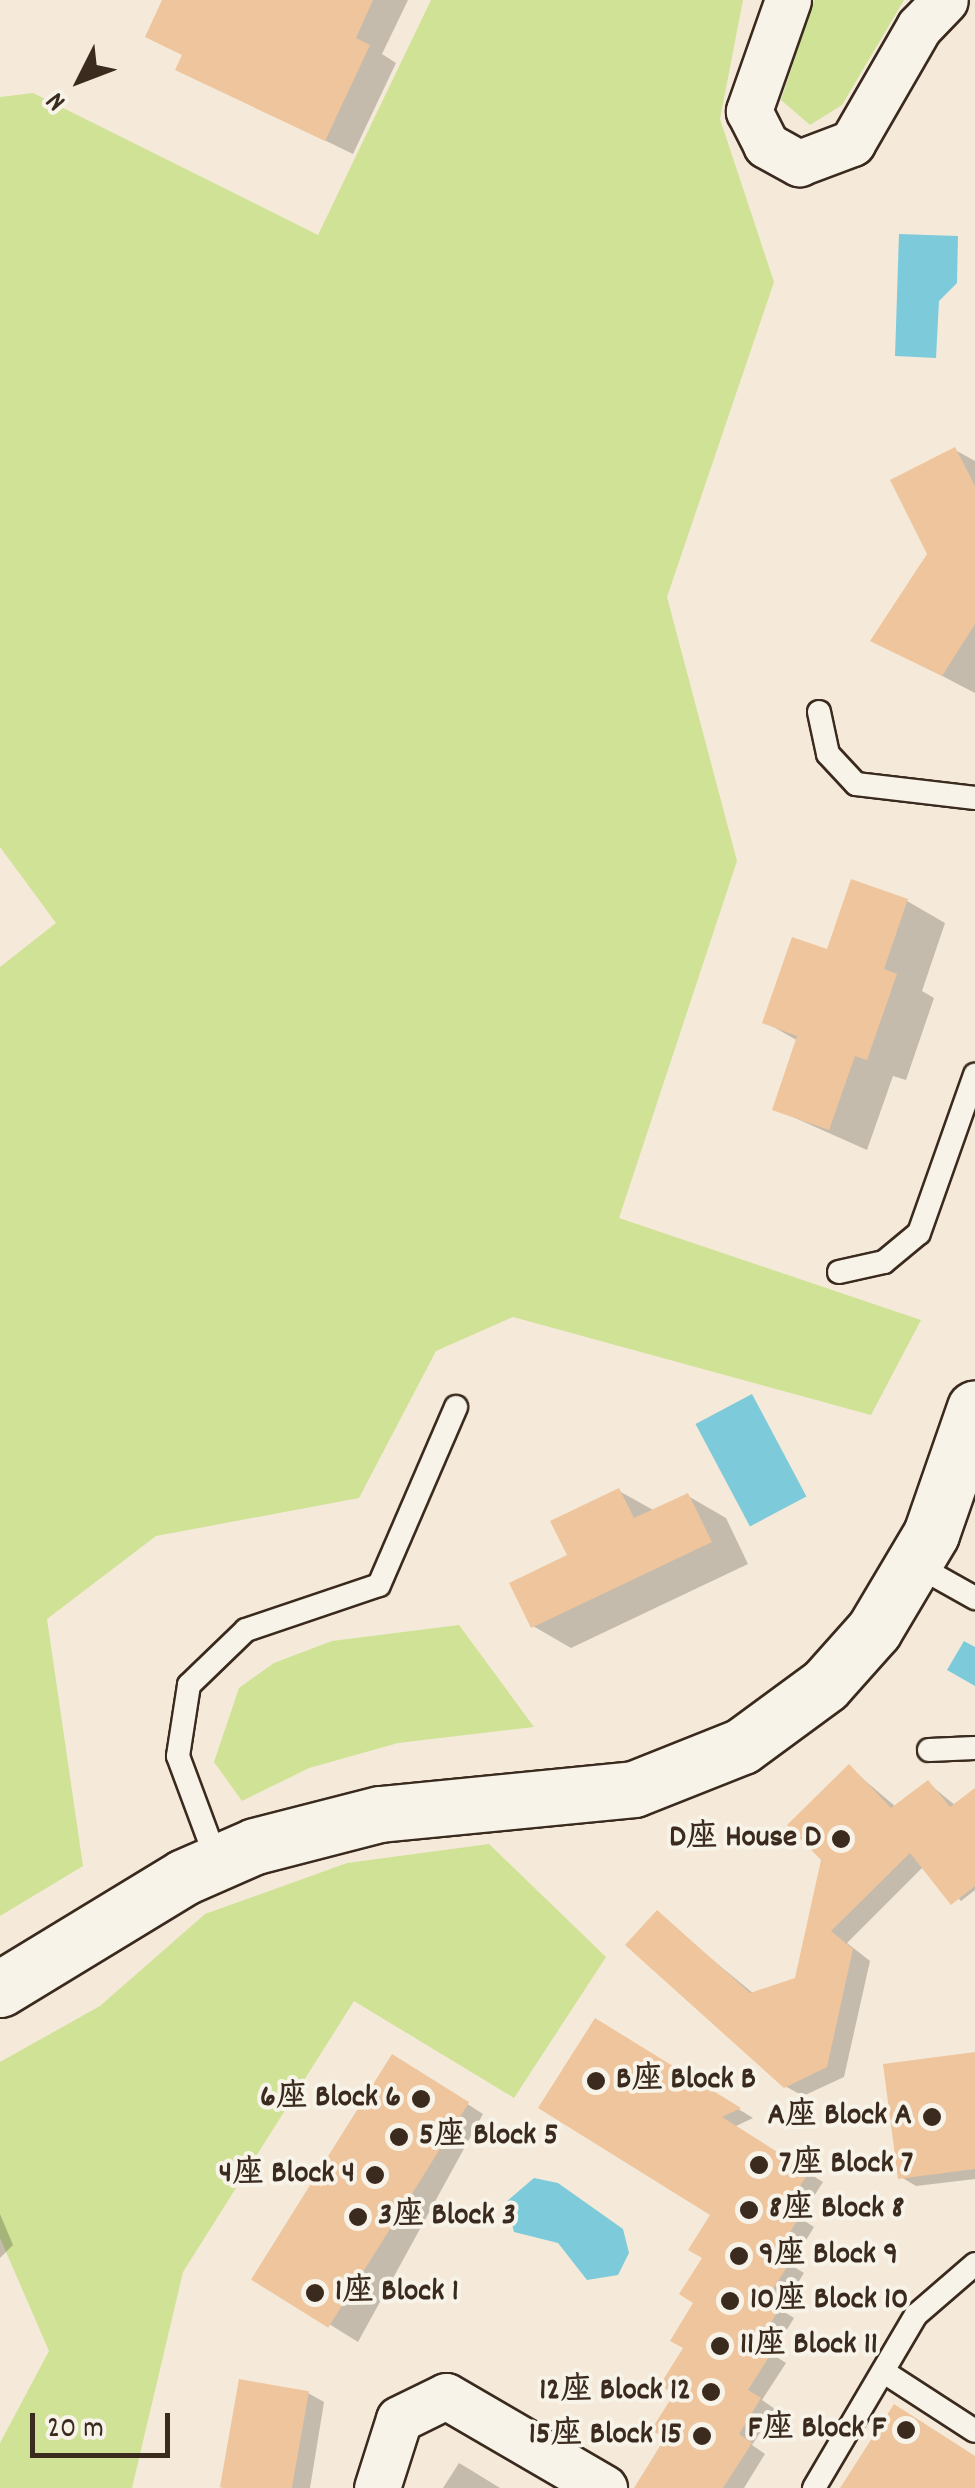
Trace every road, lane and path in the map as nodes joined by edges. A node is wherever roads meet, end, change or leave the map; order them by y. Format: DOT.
graph roads {
  1 [pos="788,0"];
  2 [pos="945,0"];
  3 [pos="820,712"];
  4 [pos="975,798"];
  5 [pos="975,1075"];
  6 [pos="838,1272"];
  7 [pos="456,1407"];
  8 [pos="975,1408"];
  9 [pos="916,1566"];
  10 [pos="975,1598"];
  11 [pos="975,1748"];
  12 [pos="929,1750"];
  13 [pos="217,1861"];
  14 [pos="0,1990"];
  15 [pos="975,2264"];
  16 [pos="884,2372"];
  17 [pos="975,2431"];
  18 [pos="377,2488"];
  19 [pos="604,2488"];
  20 [pos="814,2488"];
  1 -- 2 [label="street"];
  3 -- 4 [label="lane"];
  5 -- 6 [label="lane"];
  7 -- 13 [label="lane"];
  8 -- 9 [label="main road"];
  9 -- 10 [label="lane"];
  9 -- 13 [label="main road"];
  11 -- 12 [label="lane"];
  13 -- 14 [label="main road"];
  15 -- 16 [label="lane"];
  16 -- 17 [label="lane"];
  16 -- 20 [label="lane"];
  18 -- 19 [label="street"];
}
